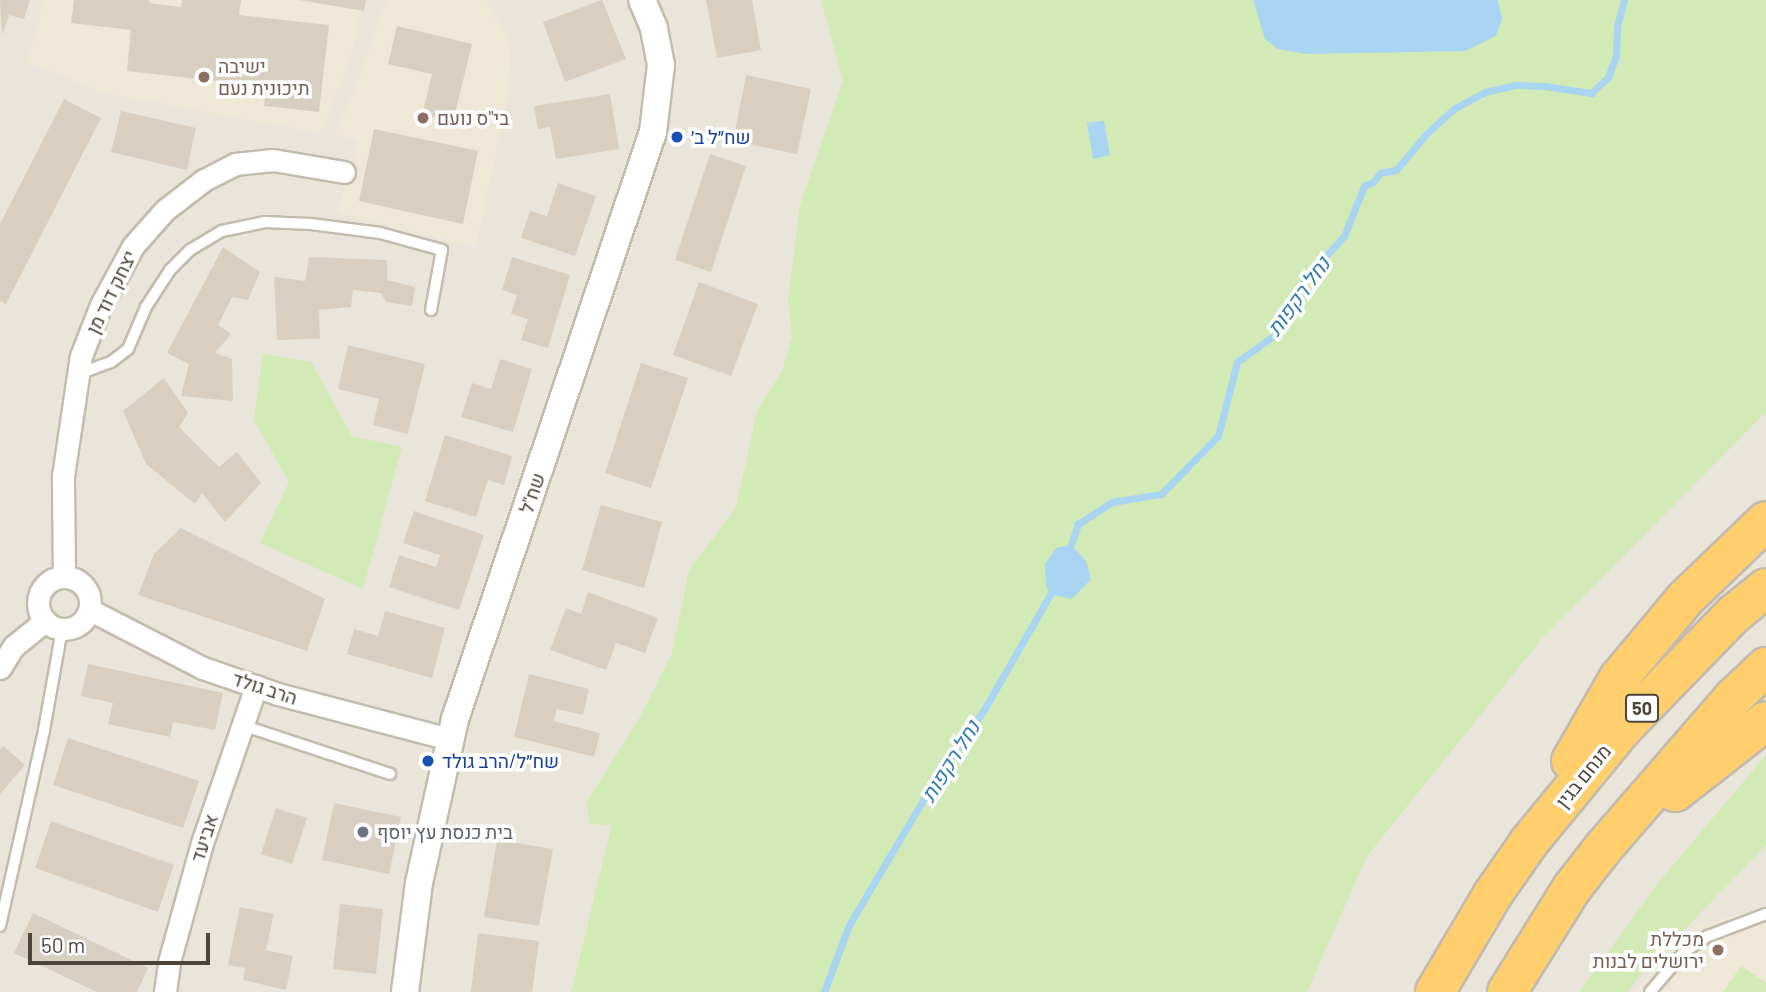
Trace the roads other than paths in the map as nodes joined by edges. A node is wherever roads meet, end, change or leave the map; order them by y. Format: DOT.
graph roads {
  1 [pos="642,0"];
  2 [pos="344,173"];
  3 [pos="431,310"];
  4 [pos="78,374"];
  5 [pos="1766,521"];
  6 [pos="64,576"];
  7 [pos="1766,587"];
  8 [pos="90,610"];
  9 [pos="53,625"];
  10 [pos="1766,667"];
  11 [pos="0,668"];
  12 [pos="256,687"];
  13 [pos="1766,721"];
  14 [pos="243,725"];
  15 [pos="450,739"];
  16 [pos="390,774"];
  17 [pos="1530,841"];
  18 [pos="1604,847"];
  19 [pos="1766,914"];
  20 [pos="0,926"];
  21 [pos="165,992"];
  22 [pos="405,992"];
  23 [pos="1435,992"];
  24 [pos="1507,992"];
  25 [pos="1650,992"];
  1 -- 15 [label="street, שח\"ל"];
  2 -- 4 [label="street, יצחק דוד מן"];
  3 -- 4 [label="lane"];
  4 -- 6 [label="street, יצחק דוד מן"];
  5 -- 17 [label="highway"];
  6 -- 8 [label="street"];
  6 -- 9 [label="street"];
  7 -- 17 [label="highway, מנחם בגין / 50"];
  8 -- 9 [label="street"];
  8 -- 12 [label="street, הרב גולד"];
  9 -- 11 [label="street"];
  9 -- 20 [label="lane"];
  10 -- 18 [label="highway"];
  12 -- 14 [label="street, אביעד"];
  12 -- 15 [label="street, הרב גולד"];
  13 -- 18 [label="highway"];
  14 -- 16 [label="lane"];
  14 -- 21 [label="street, אביעד"];
  15 -- 22 [label="street, שח\"ל"];
  17 -- 23 [label="highway, מנחם בגין / 50"];
  18 -- 24 [label="highway"];
  19 -- 25 [label="lane"];
}
